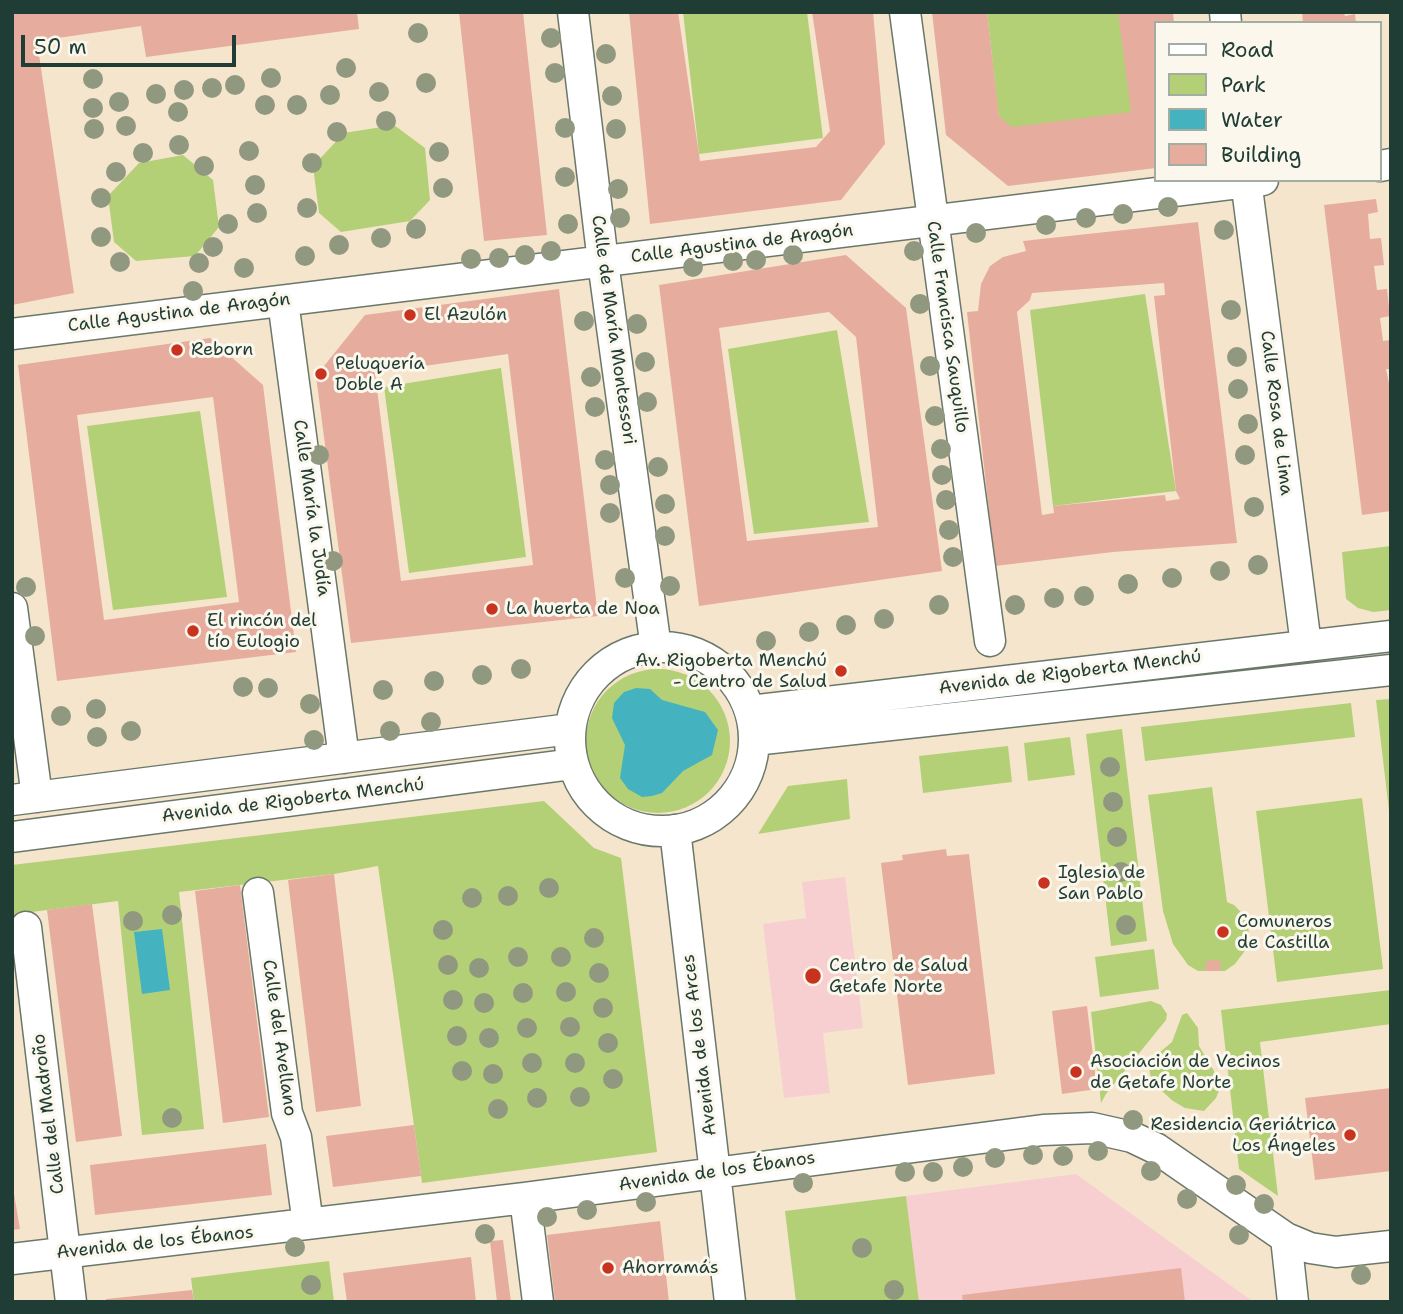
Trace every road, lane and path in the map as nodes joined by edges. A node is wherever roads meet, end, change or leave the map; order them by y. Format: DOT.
graph roads {
  1 [pos="573,12"];
  2 [pos="905,12"];
  3 [pos="1244,182"];
  4 [pos="1252,182"];
  5 [pos="932,221"];
  6 [pos="603,262"];
  7 [pos="282,301"];
  8 [pos="12,334"];
  9 [pos="12,608"];
  10 [pos="1391,636"];
  11 [pos="990,641"];
  12 [pos="1306,645"];
  13 [pos="656,648"];
  14 [pos="1391,670"];
  15 [pos="750,711"];
  16 [pos="570,729"];
  17 [pos="754,740"];
  18 [pos="344,758"];
  19 [pos="573,764"];
  20 [pos="25,798"];
  21 [pos="675,830"];
  22 [pos="12,836"];
  23 [pos="258,892"];
  24 [pos="26,927"];
  25 [pos="715,1172"];
  26 [pos="525,1198"];
  27 [pos="308,1224"];
  28 [pos="1286,1238"];
  29 [pos="1391,1246"];
  30 [pos="65,1252"];
  31 [pos="12,1259"];
  32 [pos="71,1302"];
  33 [pos="538,1302"];
  34 [pos="730,1302"];
  35 [pos="1293,1302"];
  1 -- 6 [label="street, Calle de María Montessori"];
  2 -- 5 [label="street, Calle Francisca Sauquillo"];
  3 -- 5 [label="street, Calle Agustina de Aragón"];
  4 -- 12 [label="street, Calle Rosa de Lima"];
  5 -- 6 [label="street, Calle Agustina de Aragón"];
  5 -- 11 [label="street, Calle Francisca Sauquillo"];
  6 -- 7 [label="street, Calle Agustina de Aragón"];
  6 -- 13 [label="street, Calle de María Montessori"];
  7 -- 8 [label="street, Calle Agustina de Aragón"];
  7 -- 18 [label="street, Calle María la Judía"];
  9 -- 20 [label="street"];
  10 -- 12 [label="street, Avenida de Rigoberta Menchú"];
  12 -- 15 [label="street, Avenida de Rigoberta Menchú"];
  13 -- 15 [label="street"];
  13 -- 16 [label="street"];
  14 -- 17 [label="street, Avenida de Rigoberta Menchú"];
  15 -- 17 [label="street"];
  16 -- 18 [label="street, Avenida de Rigoberta Menchú"];
  16 -- 19 [label="street"];
  17 -- 21 [label="street"];
  18 -- 20 [label="street, Avenida de Rigoberta Menchú"];
  19 -- 21 [label="street"];
  19 -- 22 [label="street, Avenida de Rigoberta Menchú"];
  21 -- 25 [label="street, Avenida de los Arces"];
  23 -- 27 [label="street, Calle del Avellano"];
  24 -- 30 [label="street, Calle del Madroño"];
  25 -- 26 [label="street, Avenida de los Ébanos"];
  25 -- 28 [label="street, Avenida de los Ébanos"];
  25 -- 34 [label="street, Avenida de los Arces"];
  26 -- 27 [label="street, Avenida de los Ébanos"];
  26 -- 33 [label="street"];
  27 -- 30 [label="street, Avenida de los Ébanos"];
  28 -- 29 [label="street, Avenida de los Ébanos"];
  28 -- 35 [label="street"];
  30 -- 31 [label="street, Avenida de los Ébanos"];
  30 -- 32 [label="street, Calle del Madroño"];
}
